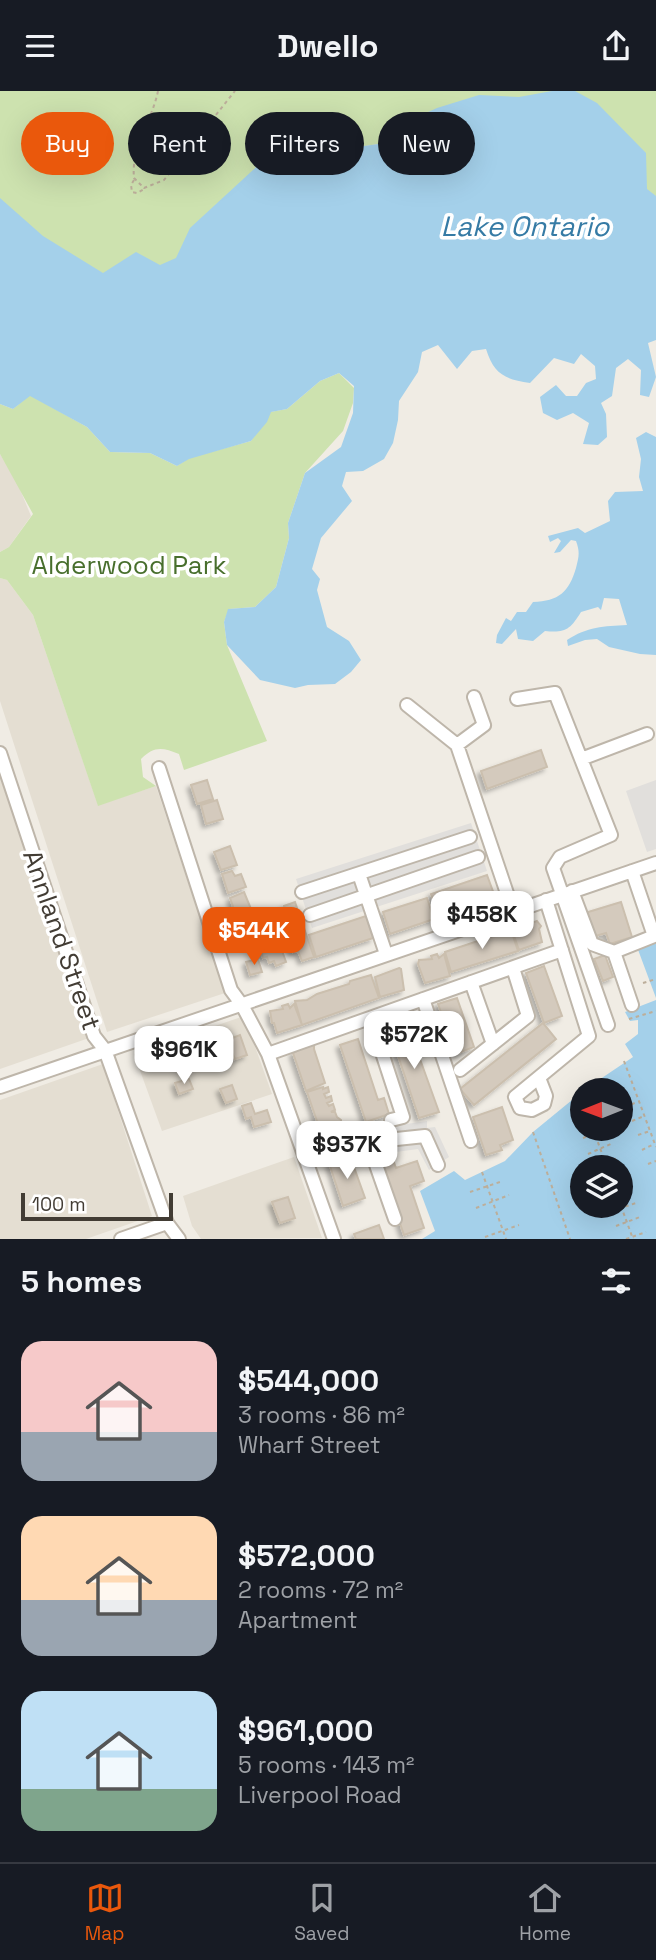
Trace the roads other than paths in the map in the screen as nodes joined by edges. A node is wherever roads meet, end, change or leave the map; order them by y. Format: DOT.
graph roads {
  1 [pos="474,697"];
  2 [pos="517,699"];
  3 [pos="407,705"];
  4 [pos="647,734"];
  5 [pos="457,745"];
  6 [pos="0,753"];
  7 [pos="581,759"];
  8 [pos="159,768"];
  9 [pos="470,837"];
  10 [pos="478,857"];
  11 [pos="656,863"];
  12 [pos="632,871"];
  13 [pos="359,874"];
  14 [pos="302,893"];
  15 [pos="566,893"];
  16 [pos="366,896"];
  17 [pos="546,900"];
  18 [pos="513,911"];
  19 [pos="310,915"];
  20 [pos="655,935"];
  21 [pos="562,950"];
  22 [pos="614,952"];
  23 [pos="386,954"];
  24 [pos="513,968"];
  25 [pos="471,982"];
  26 [pos="423,999"];
  27 [pos="242,1005"];
  28 [pos="632,1005"];
  29 [pos="371,1019"];
  30 [pos="608,1025"];
  31 [pos="493,1044"];
  32 [pos="105,1050"];
  33 [pos="268,1054"];
  34 [pos="460,1070"];
  35 [pos="539,1078"];
  36 [pos="0,1087"];
  37 [pos="391,1120"];
  38 [pos="369,1142"];
  39 [pos="471,1142"];
  40 [pos="299,1143"];
  41 [pos="438,1165"];
  42 [pos="396,1219"];
  43 [pos="167,1223"];
  44 [pos="121,1239"];
  45 [pos="179,1239"];
  46 [pos="334,1239"];
  1 -- 5 [label="street"];
  2 -- 7 [label="street"];
  3 -- 5 [label="street"];
  4 -- 7 [label="street"];
  5 -- 18 [label="street"];
  6 -- 32 [label="street, Annland Street"];
  7 -- 15 [label="street"];
  8 -- 27 [label="street"];
  9 -- 13 [label="street"];
  10 -- 16 [label="street"];
  11 -- 12 [label="street"];
  12 -- 15 [label="street"];
  12 -- 20 [label="street"];
  13 -- 14 [label="street"];
  13 -- 16 [label="street"];
  15 -- 17 [label="street"];
  15 -- 22 [label="street"];
  15 -- 30 [label="street"];
  16 -- 19 [label="street"];
  16 -- 23 [label="street"];
  17 -- 18 [label="street"];
  17 -- 21 [label="street"];
  18 -- 23 [label="street"];
  20 -- 22 [label="street"];
  21 -- 24 [label="street"];
  21 -- 35 [label="street"];
  22 -- 28 [label="street"];
  23 -- 27 [label="street"];
  24 -- 25 [label="street"];
  24 -- 31 [label="street"];
  25 -- 26 [label="street"];
  25 -- 31 [label="street"];
  26 -- 29 [label="street"];
  26 -- 39 [label="street"];
  27 -- 32 [label="street"];
  27 -- 33 [label="street"];
  29 -- 33 [label="street"];
  29 -- 37 [label="street"];
  31 -- 34 [label="street"];
  32 -- 36 [label="street"];
  32 -- 43 [label="street, Annland Street"];
  33 -- 40 [label="street"];
  38 -- 40 [label="street"];
  38 -- 41 [label="street"];
  38 -- 42 [label="street"];
  40 -- 46 [label="street"];
  43 -- 44 [label="street"];
  43 -- 45 [label="street, Annland Street"];
}
